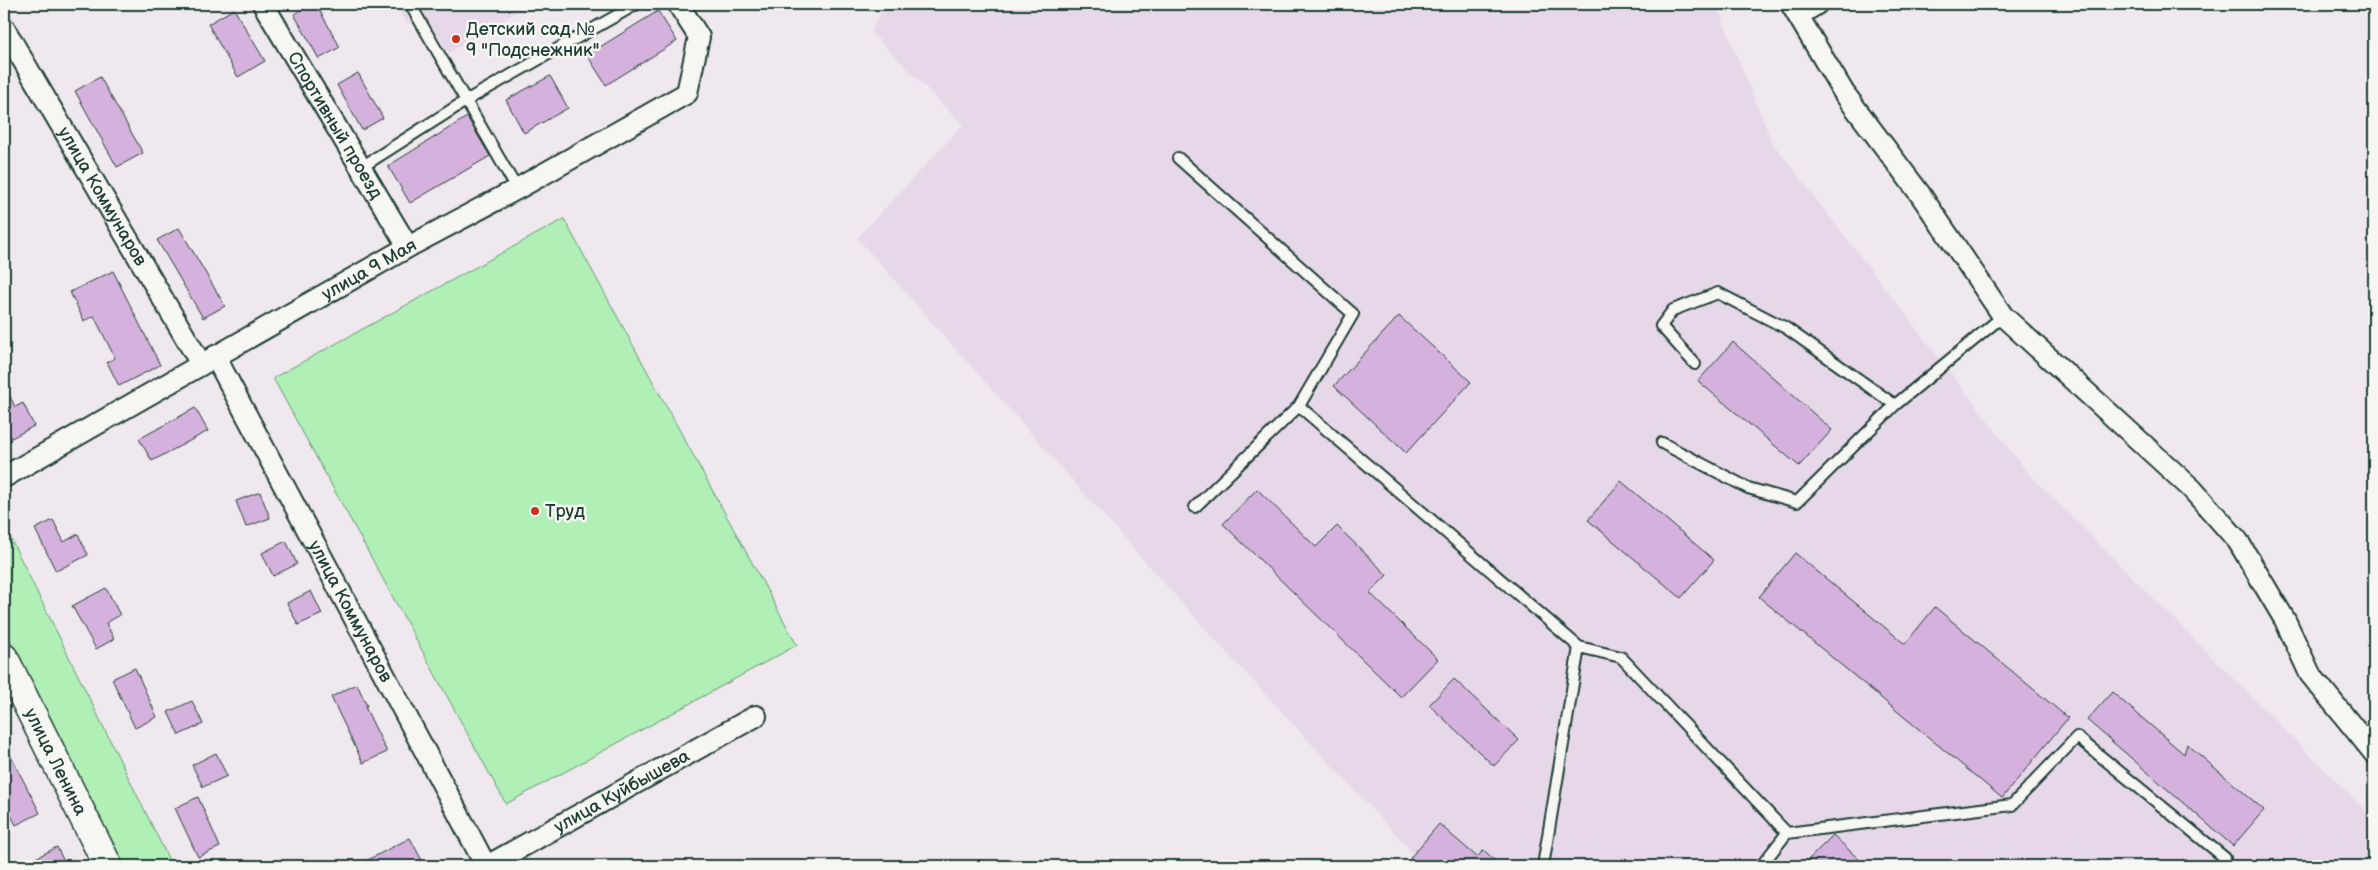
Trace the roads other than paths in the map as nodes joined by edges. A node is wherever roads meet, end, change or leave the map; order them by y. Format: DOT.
graph roads {
  1 [pos="263,4"];
  2 [pos="410,4"];
  3 [pos="637,4"];
  4 [pos="678,4"];
  5 [pos="1817,4"];
  6 [pos="1795,9"];
  7 [pos="4,28"];
  8 [pos="467,100"];
  9 [pos="1178,158"];
  10 [pos="360,168"];
  11 [pos="517,189"];
  12 [pos="408,247"];
  13 [pos="2003,316"];
  14 [pos="208,360"];
  15 [pos="1695,364"];
  16 [pos="1895,405"];
  17 [pos="1299,406"];
  18 [pos="1662,442"];
  19 [pos="4,477"];
  20 [pos="1195,507"];
  21 [pos="1579,647"];
  22 [pos="4,658"];
  23 [pos="756,716"];
  24 [pos="2374,753"];
  25 [pos="1787,833"];
  26 [pos="2225,858"];
  27 [pos="108,866"];
  28 [pos="486,866"];
  29 [pos="1543,866"];
  30 [pos="1761,866"];
  1 -- 10 [label="street, Спортивный проезд"];
  2 -- 8 [label="lane"];
  3 -- 8 [label="lane"];
  4 -- 11 [label="street, улица 9 Мая"];
  5 -- 6 [label="street"];
  6 -- 13 [label="street"];
  7 -- 14 [label="street, улица Коммунаров"];
  8 -- 10 [label="lane"];
  8 -- 11 [label="lane"];
  9 -- 17 [label="lane"];
  10 -- 12 [label="street, Спортивный проезд"];
  11 -- 12 [label="street, улица 9 Мая"];
  12 -- 14 [label="street, улица 9 Мая"];
  13 -- 16 [label="lane"];
  13 -- 24 [label="street"];
  14 -- 19 [label="street, улица 9 Мая"];
  14 -- 28 [label="street, улица Коммунаров"];
  15 -- 16 [label="lane"];
  16 -- 18 [label="lane"];
  17 -- 20 [label="lane"];
  17 -- 21 [label="lane"];
  21 -- 25 [label="lane"];
  21 -- 29 [label="lane"];
  22 -- 27 [label="street, улица Ленина"];
  23 -- 28 [label="street, улица Куйбышева"];
  25 -- 26 [label="lane"];
  25 -- 30 [label="lane"];
}
